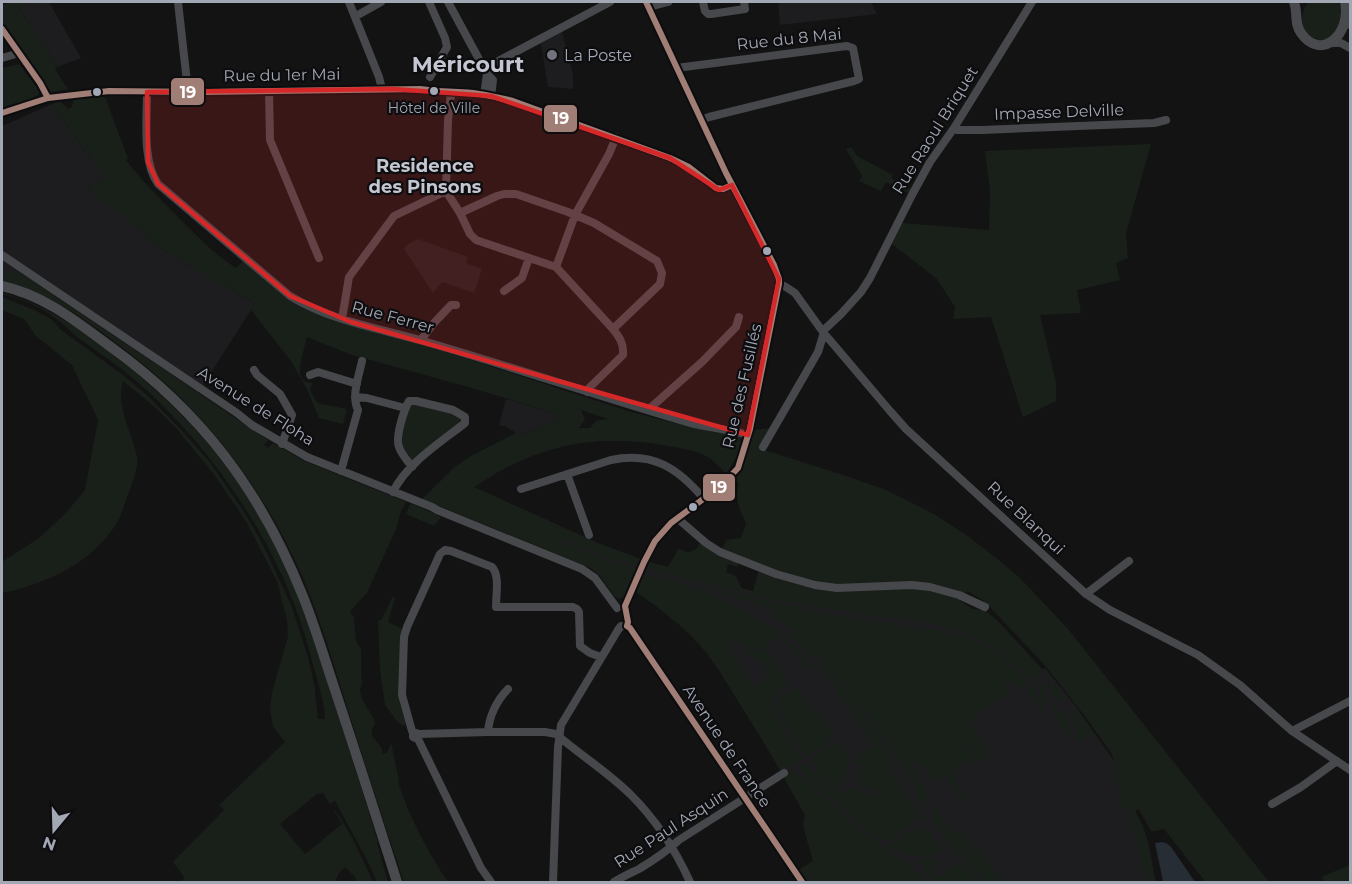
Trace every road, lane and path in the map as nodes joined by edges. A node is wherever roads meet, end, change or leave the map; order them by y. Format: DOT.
graph roads {
  1 [pos="178,2"];
  2 [pos="349,2"];
  3 [pos="381,2"];
  4 [pos="429,2"];
  5 [pos="448,2"];
  6 [pos="610,2"];
  7 [pos="668,2"];
  8 [pos="703,2"];
  9 [pos="744,2"];
  10 [pos="1032,2"];
  11 [pos="1302,2"];
  12 [pos="1345,2"];
  13 [pos="647,4"];
  14 [pos="1295,7"];
  15 [pos="1350,15"];
  16 [pos="356,16"];
  17 [pos="1350,24"];
  18 [pos="2,28"];
  19 [pos="1333,43"];
  20 [pos="1350,48"];
  21 [pos="19,53"];
  22 [pos="2,58"];
  23 [pos="676,68"];
  24 [pos="486,71"];
  25 [pos="430,77"];
  26 [pos="382,89"];
  27 [pos="269,90"];
  28 [pos="188,91"];
  29 [pos="147,92"];
  30 [pos="451,93"];
  31 [pos="488,96"];
  32 [pos="48,98"];
  33 [pos="2,113"];
  34 [pos="701,120"];
  35 [pos="1166,120"];
  36 [pos="954,129"];
  37 [pos="616,137"];
  38 [pos="732,185"];
  39 [pos="446,191"];
  40 [pos="460,213"];
  41 [pos="575,215"];
  42 [pos="2,255"];
  43 [pos="319,258"];
  44 [pos="530,258"];
  45 [pos="556,267"];
  46 [pos="779,284"];
  47 [pos="2,286"];
  48 [pos="504,291"];
  49 [pos="456,305"];
  50 [pos="739,317"];
  51 [pos="342,319"];
  52 [pos="613,329"];
  53 [pos="823,333"];
  54 [pos="421,340"];
  55 [pos="362,361"];
  56 [pos="254,370"];
  57 [pos="310,375"];
  58 [pos="357,384"];
  59 [pos="587,392"];
  60 [pos="355,397"];
  61 [pos="405,408"];
  62 [pos="648,410"];
  63 [pos="747,439"];
  64 [pos="282,444"];
  65 [pos="763,447"];
  66 [pos="412,467"];
  67 [pos="341,471"];
  68 [pos="567,474"];
  69 [pos="521,489"];
  70 [pos="393,492"];
  71 [pos="704,499"];
  72 [pos="676,518"];
  73 [pos="589,535"];
  74 [pos="1129,561"];
  75 [pos="1086,594"];
  76 [pos="621,607"];
  77 [pos="985,607"];
  78 [pos="624,626"];
  79 [pos="601,657"];
  80 [pos="508,689"];
  81 [pos="1350,702"];
  82 [pos="1289,729"];
  83 [pos="488,732"];
  84 [pos="417,735"];
  85 [pos="559,736"];
  86 [pos="1337,762"];
  87 [pos="1350,770"];
  88 [pos="784,773"];
  89 [pos="744,798"];
  90 [pos="1272,804"];
  91 [pos="672,846"];
  92 [pos="397,882"];
  93 [pos="491,882"];
  94 [pos="553,882"];
  95 [pos="614,882"];
  96 [pos="690,882"];
  97 [pos="802,882"];
  1 -- 28 [label="street"];
  2 -- 16 [label="street"];
  3 -- 16 [label="street"];
  4 -- 25 [label="street"];
  5 -- 24 [label="street"];
  6 -- 24 [label="street"];
  7 -- 13 [label="street"];
  8 -- 9 [label="street"];
  10 -- 36 [label="street, Rue Raoul Briquet"];
  11 -- 14 [label="main road"];
  12 -- 15 [label="main road"];
  13 -- 23 [label="street"];
  14 -- 19 [label="main road"];
  15 -- 17 [label="main road"];
  16 -- 26 [label="street"];
  17 -- 19 [label="main road"];
  18 -- 21 [label="street"];
  19 -- 20 [label="street"];
  21 -- 22 [label="street"];
  21 -- 32 [label="street"];
  23 -- 34 [label="street"];
  23 -- 34 [label="street, Rue du 8 Mai"];
  24 -- 31 [label="street"];
  26 -- 27 [label="street, Rue du 1er Mai"];
  26 -- 30 [label="street, Rue du 1er Mai"];
  27 -- 28 [label="street, Rue du 1er Mai"];
  27 -- 43 [label="street"];
  28 -- 29 [label="street, Rue du 1er Mai"];
  29 -- 32 [label="street, Rue du 1er Mai"];
  29 -- 51 [label="street, Rue Ferrer"];
  30 -- 31 [label="street, Rue du 1er Mai"];
  30 -- 39 [label="street"];
  31 -- 37 [label="street, Rue du 1er Mai"];
  32 -- 33 [label="street, Rue du 1er Mai"];
  34 -- 38 [label="street"];
  35 -- 36 [label="street, Impasse Delville"];
  36 -- 53 [label="street, Rue Raoul Briquet"];
  37 -- 38 [label="street, Rue du 1er Mai"];
  37 -- 41 [label="street"];
  38 -- 46 [label="street"];
  39 -- 40 [label="street"];
  39 -- 51 [label="street"];
  40 -- 41 [label="street"];
  40 -- 44 [label="street"];
  41 -- 45 [label="street"];
  41 -- 52 [label="street"];
  42 -- 64 [label="street, Avenue de Floha"];
  44 -- 45 [label="street"];
  44 -- 48 [label="street"];
  45 -- 52 [label="street"];
  46 -- 53 [label="street, Rue Blanqui"];
  46 -- 63 [label="street, Rue des Fusillés"];
  47 -- 92 [label="main road"];
  49 -- 54 [label="street"];
  50 -- 62 [label="street"];
  51 -- 54 [label="street, Rue Ferrer"];
  52 -- 59 [label="street"];
  53 -- 65 [label="street"];
  53 -- 75 [label="street, Rue Blanqui"];
  54 -- 59 [label="street, Rue Ferrer"];
  55 -- 58 [label="street"];
  56 -- 64 [label="street"];
  57 -- 58 [label="street"];
  58 -- 60 [label="street"];
  59 -- 62 [label="street, Rue Ferrer"];
  60 -- 61 [label="street"];
  60 -- 67 [label="street"];
  61 -- 66 [label="street"];
  61 -- 66 [label="street"];
  62 -- 63 [label="street, Rue Ferrer"];
  63 -- 71 [label="street, Rue des Fusillés"];
  64 -- 67 [label="street, Avenue de Floha"];
  66 -- 70 [label="street"];
  67 -- 70 [label="street, Avenue de Floha"];
  68 -- 69 [label="street"];
  68 -- 71 [label="street"];
  68 -- 73 [label="street"];
  70 -- 76 [label="street, Avenue de Floha"];
  71 -- 72 [label="street, Rue des Fusillés"];
  72 -- 76 [label="street, Rue des Fusillés"];
  72 -- 77 [label="street"];
  74 -- 75 [label="street"];
  75 -- 82 [label="street, Rue Blanqui"];
  76 -- 78 [label="street"];
  78 -- 79 [label="street"];
  78 -- 89 [label="street, Avenue de France"];
  79 -- 84 [label="street"];
  79 -- 85 [label="street"];
  80 -- 83 [label="street"];
  81 -- 82 [label="street"];
  82 -- 86 [label="street, Rue Blanqui"];
  83 -- 84 [label="street"];
  83 -- 85 [label="street"];
  84 -- 93 [label="street"];
  85 -- 91 [label="street"];
  85 -- 94 [label="street"];
  86 -- 87 [label="street, Rue Blanqui"];
  86 -- 90 [label="street"];
  88 -- 89 [label="street, Rue Paul Asquin"];
  89 -- 91 [label="street, Rue Paul Asquin"];
  89 -- 97 [label="street, Avenue de France"];
  91 -- 95 [label="street, Rue Paul Asquin"];
  91 -- 96 [label="street"];
}
